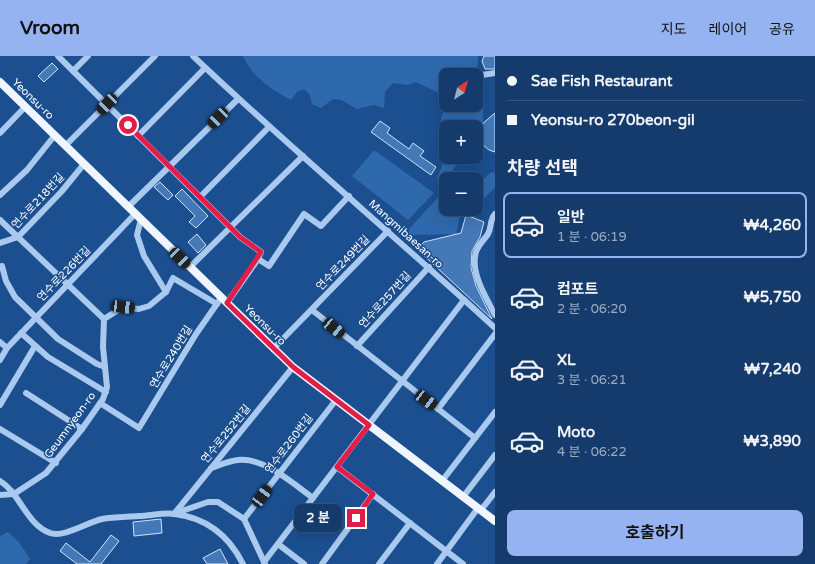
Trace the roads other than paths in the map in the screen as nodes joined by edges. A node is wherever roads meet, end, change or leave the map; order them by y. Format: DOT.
graph roads {
  1 [pos="58,56"];
  2 [pos="88,56"];
  3 [pos="155,56"];
  4 [pos="192,56"];
  5 [pos="205,68"];
  6 [pos="73,71"];
  7 [pos="495,73"];
  8 [pos="483,74"];
  9 [pos="0,82"];
  10 [pos="238,99"];
  11 [pos="107,104"];
  12 [pos="25,107"];
  13 [pos="269,126"];
  14 [pos="0,133"];
  15 [pos="55,135"];
  16 [pos="138,136"];
  17 [pos="65,146"];
  18 [pos="303,156"];
  19 [pos="84,164"];
  20 [pos="169,166"];
  21 [pos="0,196"];
  22 [pos="349,196"];
  23 [pos="200,197"];
  24 [pos="128,207"];
  25 [pos="495,214"];
  26 [pos="138,216"];
  27 [pos="0,220"];
  28 [pos="231,228"];
  29 [pos="388,231"];
  30 [pos="18,237"];
  31 [pos="0,243"];
  32 [pos="258,258"];
  33 [pos="2,266"];
  34 [pos="190,267"];
  35 [pos="428,267"];
  36 [pos="68,285"];
  37 [pos="166,292"];
  38 [pos="464,300"];
  39 [pos="222,302"];
  40 [pos="312,310"];
  41 [pos="495,315"];
  42 [pos="37,317"];
  43 [pos="104,319"];
  44 [pos="495,328"];
  45 [pos="21,333"];
  46 [pos="495,334"];
  47 [pos="0,342"];
  48 [pos="35,346"];
  49 [pos="357,346"];
  50 [pos="7,348"];
  51 [pos="273,349"];
  52 [pos="0,360"];
  53 [pos="105,367"];
  54 [pos="293,367"];
  55 [pos="402,382"];
  56 [pos="106,392"];
  57 [pos="26,393"];
  58 [pos="336,400"];
  59 [pos="100,403"];
  60 [pos="0,405"];
  61 [pos="438,409"];
  62 [pos="494,416"];
  63 [pos="369,425"];
  64 [pos="0,428"];
  65 [pos="82,429"];
  66 [pos="475,438"];
  67 [pos="495,455"];
  68 [pos="56,462"];
  69 [pos="337,467"];
  70 [pos="211,468"];
  71 [pos="280,473"];
  72 [pos="0,481"];
  73 [pos="442,481"];
  74 [pos="495,492"];
  75 [pos="14,494"];
  76 [pos="373,494"];
  77 [pos="0,495"];
  78 [pos="463,497"];
  79 [pos="313,498"];
  80 [pos="479,509"];
  81 [pos="174,514"];
  82 [pos="244,519"];
  83 [pos="495,521"];
  84 [pos="410,523"];
  85 [pos="278,544"];
  86 [pos="446,551"];
  87 [pos="264,563"];
  88 [pos="243,564"];
  89 [pos="304,564"];
  90 [pos="322,564"];
  91 [pos="379,564"];
  92 [pos="437,564"];
  93 [pos="463,564"];
  1 -- 6 [label="street"];
  2 -- 6 [label="street"];
  3 -- 11 [label="street"];
  4 -- 5 [label="street, Mangmibaesan-ro"];
  5 -- 10 [label="street, Mangmibaesan-ro"];
  5 -- 16 [label="street"];
  6 -- 11 [label="street"];
  7 -- 8 [label="street"];
  9 -- 12 [label="main road, Yeonsu-ro"];
  10 -- 13 [label="street, Mangmibaesan-ro"];
  10 -- 20 [label="street"];
  11 -- 16 [label="street"];
  11 -- 17 [label="street"];
  12 -- 14 [label="street"];
  12 -- 15 [label="main road, Yeonsu-ro"];
  13 -- 18 [label="street, Mangmibaesan-ro"];
  13 -- 23 [label="street"];
  15 -- 17 [label="main road, Yeonsu-ro"];
  15 -- 21 [label="street"];
  16 -- 20 [label="street"];
  17 -- 19 [label="main road, Yeonsu-ro"];
  18 -- 22 [label="street, Mangmibaesan-ro"];
  18 -- 28 [label="street"];
  19 -- 24 [label="main road, Yeonsu-ro"];
  19 -- 30 [label="street, 연수로218번길"];
  20 -- 23 [label="street"];
  20 -- 24 [label="street"];
  22 -- 29 [label="street, Mangmibaesan-ro"];
  22 -- 32 [label="street"];
  23 -- 28 [label="street"];
  24 -- 26 [label="main road, Yeonsu-ro"];
  25 -- 41 [label="street"];
  26 -- 34 [label="main road, Yeonsu-ro"];
  26 -- 36 [label="street, 연수로226번길"];
  26 -- 37 [label="street"];
  27 -- 30 [label="street"];
  28 -- 32 [label="street"];
  28 -- 34 [label="street"];
  29 -- 35 [label="street, Mangmibaesan-ro"];
  29 -- 40 [label="street, 연수로249번길"];
  30 -- 31 [label="street, 연수로218번길"];
  30 -- 36 [label="street"];
  32 -- 39 [label="street, 연수로240번길"];
  33 -- 42 [label="street"];
  34 -- 39 [label="main road, Yeonsu-ro"];
  35 -- 38 [label="street, Mangmibaesan-ro"];
  35 -- 49 [label="street, 연수로257번길"];
  36 -- 42 [label="street, 연수로226번길"];
  36 -- 43 [label="street"];
  37 -- 39 [label="street"];
  37 -- 43 [label="street"];
  38 -- 44 [label="street, Mangmibaesan-ro"];
  38 -- 55 [label="street"];
  39 -- 51 [label="main road, Yeonsu-ro"];
  39 -- 59 [label="street, 연수로240번길"];
  40 -- 49 [label="street"];
  40 -- 51 [label="street, 연수로249번길"];
  42 -- 45 [label="street, 연수로226번길"];
  42 -- 53 [label="street"];
  43 -- 53 [label="street, Geumnyeon-ro"];
  45 -- 48 [label="street"];
  45 -- 50 [label="street, 연수로226번길"];
  46 -- 61 [label="street"];
  47 -- 50 [label="street"];
  48 -- 56 [label="street"];
  48 -- 60 [label="street"];
  49 -- 55 [label="street"];
  50 -- 52 [label="street, 연수로226번길"];
  51 -- 54 [label="main road, Yeonsu-ro"];
  53 -- 56 [label="street, Geumnyeon-ro"];
  54 -- 58 [label="main road, Yeonsu-ro"];
  54 -- 70 [label="street, 연수로252번길"];
  55 -- 61 [label="street"];
  55 -- 63 [label="street"];
  56 -- 59 [label="street, Geumnyeon-ro"];
  57 -- 65 [label="street"];
  58 -- 63 [label="main road, Yeonsu-ro"];
  58 -- 71 [label="street, 연수로260번길"];
  59 -- 65 [label="street, Geumnyeon-ro"];
  61 -- 66 [label="street"];
  62 -- 66 [label="street"];
  63 -- 69 [label="street"];
  63 -- 73 [label="main road, Yeonsu-ro"];
  64 -- 68 [label="street"];
  65 -- 68 [label="street, Geumnyeon-ro"];
  66 -- 73 [label="street"];
  67 -- 78 [label="street"];
  68 -- 75 [label="street, Geumnyeon-ro"];
  69 -- 76 [label="street"];
  69 -- 79 [label="street"];
  70 -- 71 [label="street"];
  70 -- 81 [label="street, 연수로252번길"];
  71 -- 79 [label="street"];
  71 -- 82 [label="street, 연수로260번길"];
  72 -- 75 [label="street"];
  73 -- 78 [label="main road, Yeonsu-ro"];
  74 -- 80 [label="street"];
  75 -- 77 [label="street, Geumnyeon-ro"];
  75 -- 81 [label="street"];
  76 -- 84 [label="street"];
  76 -- 90 [label="street"];
  78 -- 80 [label="main road, Yeonsu-ro"];
  79 -- 85 [label="street"];
  80 -- 83 [label="main road, Yeonsu-ro"];
  80 -- 86 [label="street"];
  81 -- 82 [label="street"];
  81 -- 88 [label="street"];
  82 -- 87 [label="street"];
  84 -- 86 [label="street"];
  84 -- 91 [label="street"];
  85 -- 87 [label="street"];
  85 -- 89 [label="street"];
  86 -- 92 [label="street"];
  86 -- 93 [label="street"];
}
